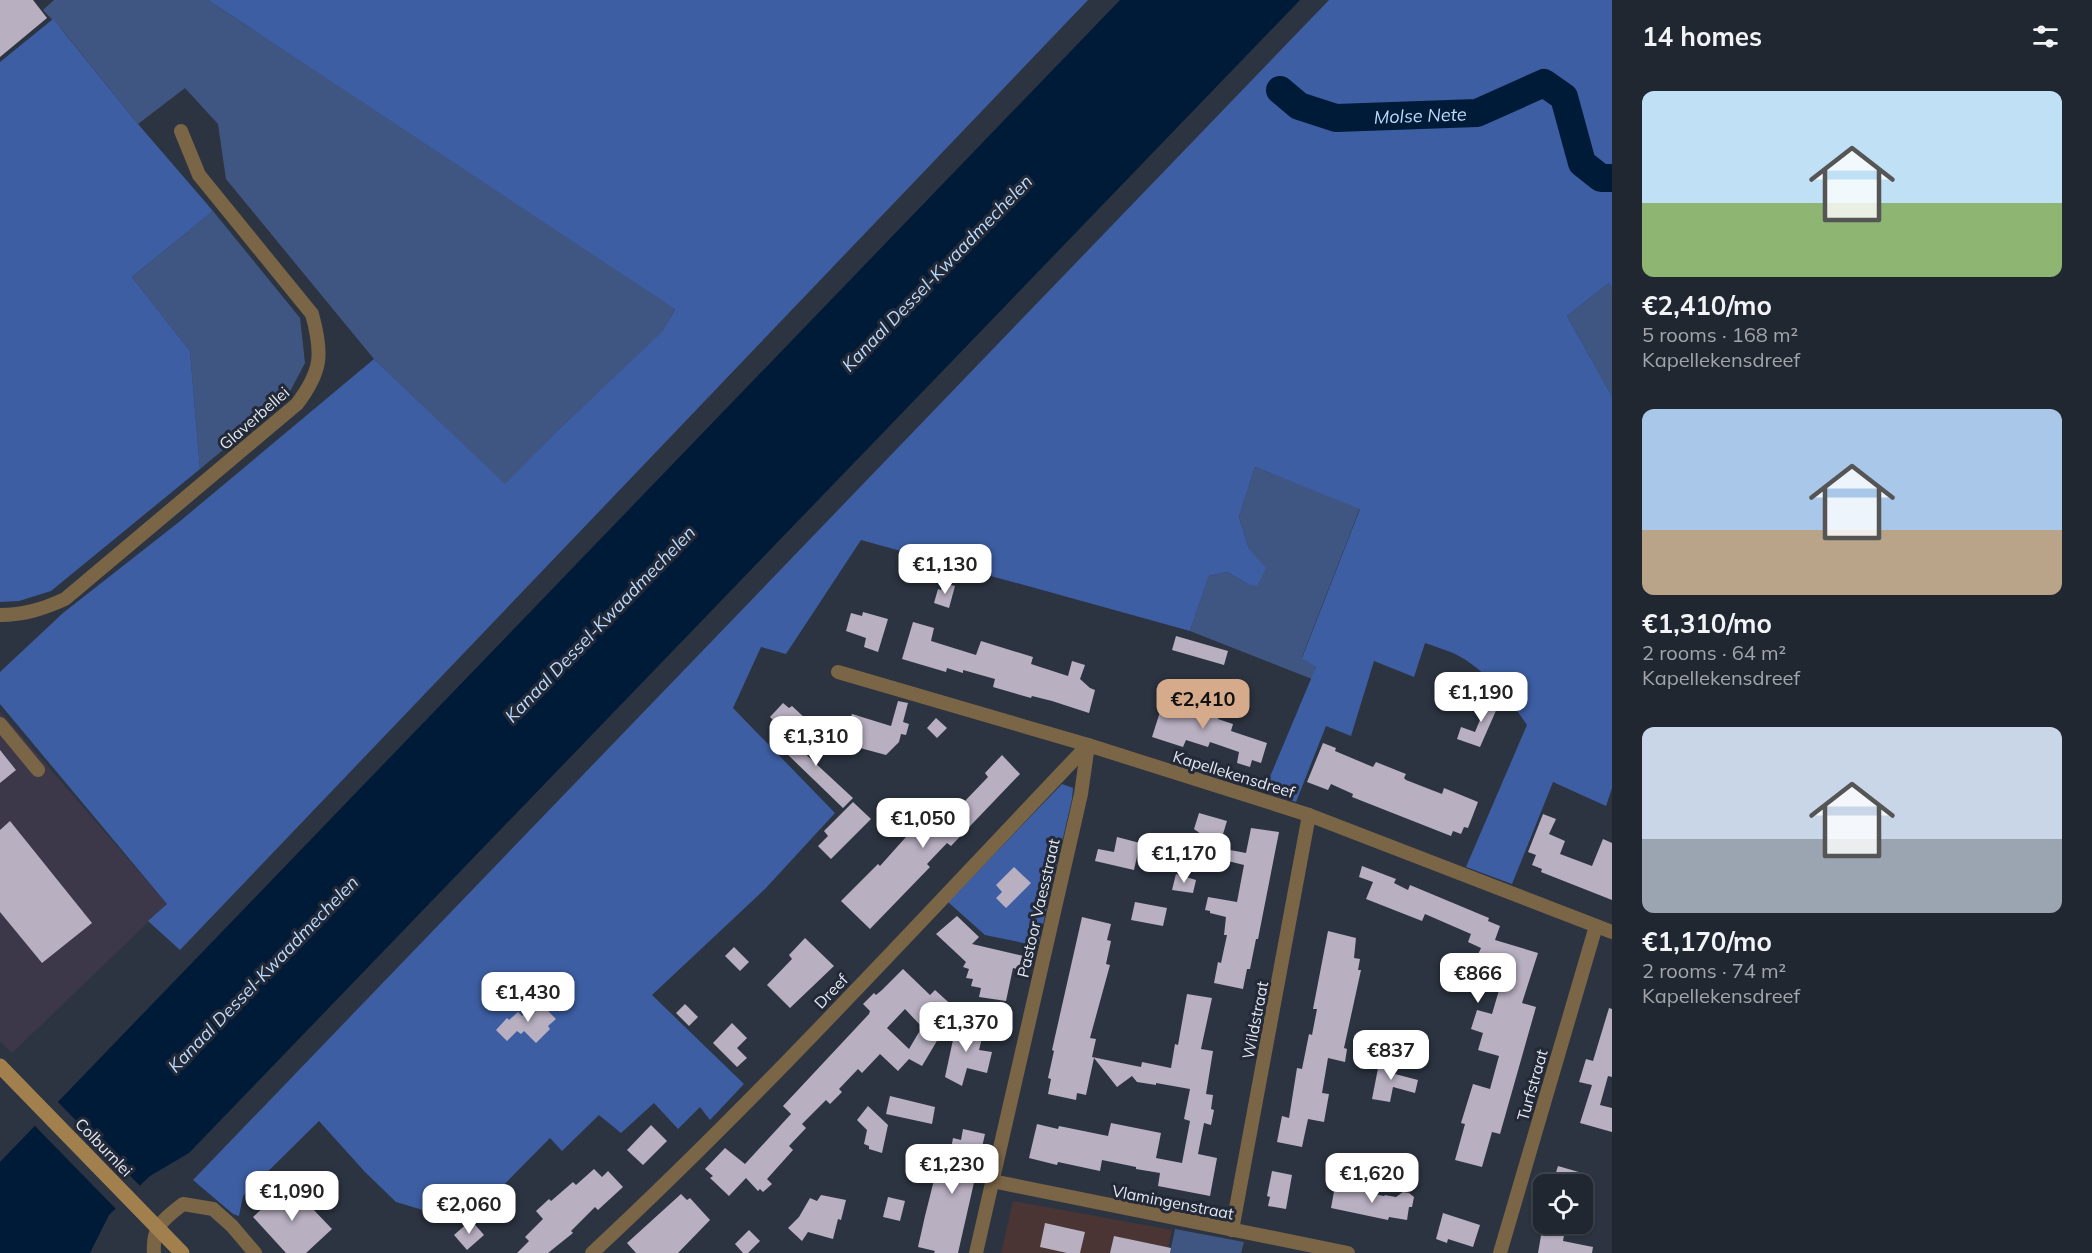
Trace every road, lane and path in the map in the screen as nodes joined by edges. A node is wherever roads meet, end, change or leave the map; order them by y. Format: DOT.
graph roads {
  1 [pos="181,130"];
  2 [pos="0,615"];
  3 [pos="838,672"];
  4 [pos="0,724"];
  5 [pos="1088,745"];
  6 [pos="38,770"];
  7 [pos="1309,815"];
  8 [pos="1596,926"];
  9 [pos="1612,932"];
  10 [pos="0,1066"];
  11 [pos="992,1181"];
  12 [pos="1232,1230"];
  13 [pos="154,1253"];
  14 [pos="182,1253"];
  15 [pos="255,1253"];
  16 [pos="592,1253"];
  17 [pos="976,1253"];
  18 [pos="1348,1253"];
  19 [pos="1500,1253"];
  1 -- 2 [label="street, Glaverbellei"];
  3 -- 5 [label="street, Kapellekensdreef"];
  4 -- 6 [label="street"];
  5 -- 7 [label="street, Kapellekensdreef"];
  5 -- 11 [label="street, Pastoor Vaesstraat"];
  5 -- 16 [label="street, Dreef"];
  7 -- 8 [label="street, Kapellekensdreef"];
  7 -- 12 [label="street, Wildstraat"];
  8 -- 9 [label="street, Kapellekensdreef"];
  8 -- 19 [label="street, Turfstraat"];
  10 -- 14 [label="street, Colburnlei, bridge"];
  11 -- 12 [label="street, Vlamingenstraat"];
  11 -- 17 [label="street, Pastoor Vaesstraat"];
  12 -- 18 [label="street, Vlamingenstraat"];
  13 -- 15 [label="street"];
}
